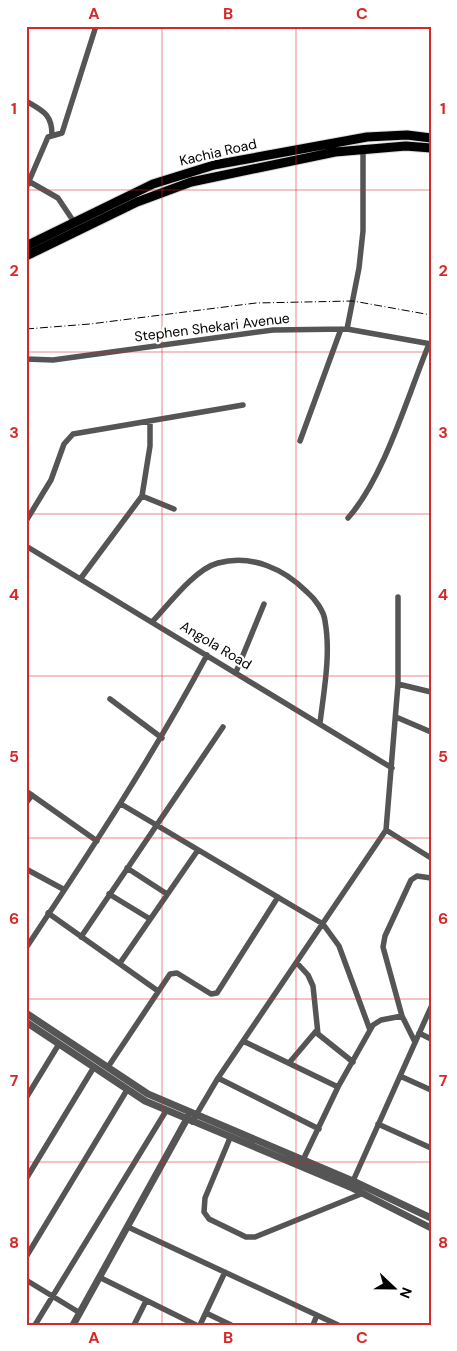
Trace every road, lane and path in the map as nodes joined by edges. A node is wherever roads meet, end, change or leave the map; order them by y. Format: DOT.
graph roads {
  1 [pos="96,26"];
  2 [pos="26,100"];
  3 [pos="52,135"];
  4 [pos="431,138"];
  5 [pos="363,148"];
  6 [pos="431,148"];
  7 [pos="28,185"];
  8 [pos="74,222"];
  9 [pos="26,246"];
  10 [pos="26,256"];
  11 [pos="344,329"];
  12 [pos="430,344"];
  13 [pos="26,359"];
  14 [pos="243,405"];
  15 [pos="150,422"];
  16 [pos="300,441"];
  17 [pos="142,496"];
  18 [pos="174,509"];
  19 [pos="348,518"];
  20 [pos="26,521"];
  21 [pos="26,546"];
  22 [pos="81,578"];
  23 [pos="398,597"];
  24 [pos="264,604"];
  25 [pos="153,621"];
  26 [pos="207,655"];
  27 [pos="236,672"];
  28 [pos="398,684"];
  29 [pos="431,692"];
  30 [pos="110,700"];
  31 [pos="396,717"];
  32 [pos="320,724"];
  33 [pos="223,728"];
  34 [pos="431,732"];
  35 [pos="162,738"];
  36 [pos="392,768"];
  37 [pos="29,793"];
  38 [pos="26,803"];
  39 [pos="121,804"];
  40 [pos="156,825"];
  41 [pos="386,830"];
  42 [pos="97,841"];
  43 [pos="198,850"];
  44 [pos="431,858"];
  45 [pos="127,868"];
  46 [pos="26,869"];
  47 [pos="431,878"];
  48 [pos="63,889"];
  49 [pos="110,894"];
  50 [pos="167,894"];
  51 [pos="278,897"];
  52 [pos="48,913"];
  53 [pos="150,919"];
  54 [pos="323,924"];
  55 [pos="81,937"];
  56 [pos="26,940"];
  57 [pos="26,948"];
  58 [pos="120,963"];
  59 [pos="297,963"];
  60 [pos="158,991"];
  61 [pos="431,1007"];
  62 [pos="26,1013"];
  63 [pos="402,1016"];
  64 [pos="26,1022"];
  65 [pos="317,1030"];
  66 [pos="370,1030"];
  67 [pos="419,1034"];
  68 [pos="431,1039"];
  69 [pos="243,1041"];
  70 [pos="415,1042"];
  71 [pos="59,1044"];
  72 [pos="353,1062"];
  73 [pos="289,1063"];
  74 [pos="94,1067"];
  75 [pos="108,1067"];
  76 [pos="400,1076"];
  77 [pos="218,1078"];
  78 [pos="338,1087"];
  79 [pos="127,1090"];
  80 [pos="431,1090"];
  81 [pos="26,1098"];
  82 [pos="166,1111"];
  83 [pos="191,1117"];
  84 [pos="378,1124"];
  85 [pos="319,1128"];
  86 [pos="230,1138"];
  87 [pos="431,1148"];
  88 [pos="303,1160"];
  89 [pos="26,1179"];
  90 [pos="353,1181"];
  91 [pos="361,1194"];
  92 [pos="431,1218"];
  93 [pos="128,1228"];
  94 [pos="431,1228"];
  95 [pos="26,1257"];
  96 [pos="225,1272"];
  97 [pos="101,1278"];
  98 [pos="26,1280"];
  99 [pos="52,1296"];
  100 [pos="146,1302"];
  101 [pos="80,1313"];
  102 [pos="206,1313"];
  103 [pos="317,1315"];
  104 [pos="35,1325"];
  105 [pos="74,1325"];
  106 [pos="134,1325"];
  107 [pos="198,1325"];
  108 [pos="231,1325"];
  109 [pos="312,1325"];
  110 [pos="338,1325"];
  1 -- 3 [label="street"];
  2 -- 3 [label="street"];
  3 -- 7 [label="street"];
  4 -- 8 [label="main road, Kachia Road"];
  5 -- 6 [label="main road, Kachia Road"];
  5 -- 10 [label="main road, Kachia Road"];
  5 -- 11 [label="street"];
  7 -- 8 [label="street"];
  8 -- 9 [label="main road, Kachia Road"];
  11 -- 12 [label="street, Stephen Shekari Avenue"];
  11 -- 13 [label="street, Stephen Shekari Avenue"];
  11 -- 16 [label="street"];
  12 -- 19 [label="street"];
  14 -- 15 [label="street"];
  15 -- 17 [label="street"];
  15 -- 20 [label="street"];
  17 -- 18 [label="street"];
  17 -- 22 [label="street"];
  21 -- 22 [label="street, Angola Road"];
  22 -- 25 [label="street, Angola Road"];
  23 -- 28 [label="street"];
  24 -- 27 [label="street"];
  25 -- 26 [label="street, Angola Road"];
  25 -- 32 [label="street"];
  26 -- 27 [label="street, Angola Road"];
  26 -- 35 [label="street"];
  27 -- 32 [label="street, Angola Road"];
  28 -- 29 [label="street"];
  28 -- 31 [label="street"];
  30 -- 35 [label="street"];
  31 -- 34 [label="street"];
  31 -- 36 [label="street"];
  32 -- 36 [label="street, Angola Road"];
  33 -- 40 [label="street"];
  35 -- 39 [label="street"];
  36 -- 41 [label="street"];
  37 -- 38 [label="street"];
  37 -- 42 [label="street"];
  39 -- 40 [label="street"];
  39 -- 42 [label="street"];
  40 -- 43 [label="street"];
  40 -- 45 [label="street"];
  41 -- 44 [label="street"];
  41 -- 54 [label="street"];
  42 -- 48 [label="street"];
  43 -- 50 [label="street"];
  43 -- 51 [label="street"];
  45 -- 49 [label="street"];
  45 -- 50 [label="street"];
  46 -- 48 [label="street"];
  47 -- 63 [label="street"];
  48 -- 52 [label="street"];
  49 -- 53 [label="street"];
  49 -- 55 [label="street"];
  50 -- 53 [label="street"];
  51 -- 54 [label="street"];
  51 -- 60 [label="street"];
  52 -- 55 [label="street"];
  52 -- 56 [label="street"];
  52 -- 57 [label="street"];
  53 -- 58 [label="street"];
  54 -- 59 [label="street"];
  54 -- 66 [label="street"];
  55 -- 58 [label="street"];
  58 -- 60 [label="street"];
  59 -- 65 [label="street"];
  59 -- 69 [label="street"];
  60 -- 75 [label="street"];
  61 -- 67 [label="street"];
  62 -- 75 [label="street"];
  63 -- 66 [label="street"];
  63 -- 70 [label="street"];
  64 -- 71 [label="street"];
  65 -- 72 [label="street"];
  65 -- 73 [label="street"];
  66 -- 72 [label="street"];
  67 -- 68 [label="street"];
  67 -- 70 [label="street"];
  69 -- 73 [label="street"];
  69 -- 77 [label="street"];
  70 -- 76 [label="street"];
  71 -- 74 [label="street"];
  71 -- 81 [label="street"];
  72 -- 78 [label="street"];
  73 -- 78 [label="street"];
  74 -- 79 [label="street"];
  74 -- 89 [label="street"];
  75 -- 83 [label="street"];
  76 -- 80 [label="street"];
  76 -- 84 [label="street"];
  77 -- 83 [label="street"];
  77 -- 85 [label="street"];
  78 -- 85 [label="street"];
  79 -- 82 [label="street"];
  79 -- 95 [label="street"];
  82 -- 83 [label="street"];
  82 -- 99 [label="street"];
  83 -- 86 [label="street"];
  83 -- 88 [label="street"];
  83 -- 93 [label="street"];
  84 -- 87 [label="street"];
  84 -- 90 [label="street"];
  85 -- 88 [label="street"];
  86 -- 91 [label="street"];
  86 -- 91 [label="street"];
  88 -- 90 [label="street"];
  90 -- 92 [label="street"];
  91 -- 94 [label="street"];
  93 -- 96 [label="street"];
  93 -- 97 [label="street"];
  96 -- 102 [label="street"];
  96 -- 103 [label="street"];
  97 -- 100 [label="street"];
  97 -- 101 [label="street"];
  98 -- 99 [label="street"];
  99 -- 101 [label="street"];
  99 -- 104 [label="street"];
  100 -- 106 [label="street"];
  100 -- 107 [label="street"];
  101 -- 105 [label="street"];
  102 -- 107 [label="street"];
  102 -- 108 [label="street"];
  103 -- 109 [label="street"];
  103 -- 110 [label="street"];
}
